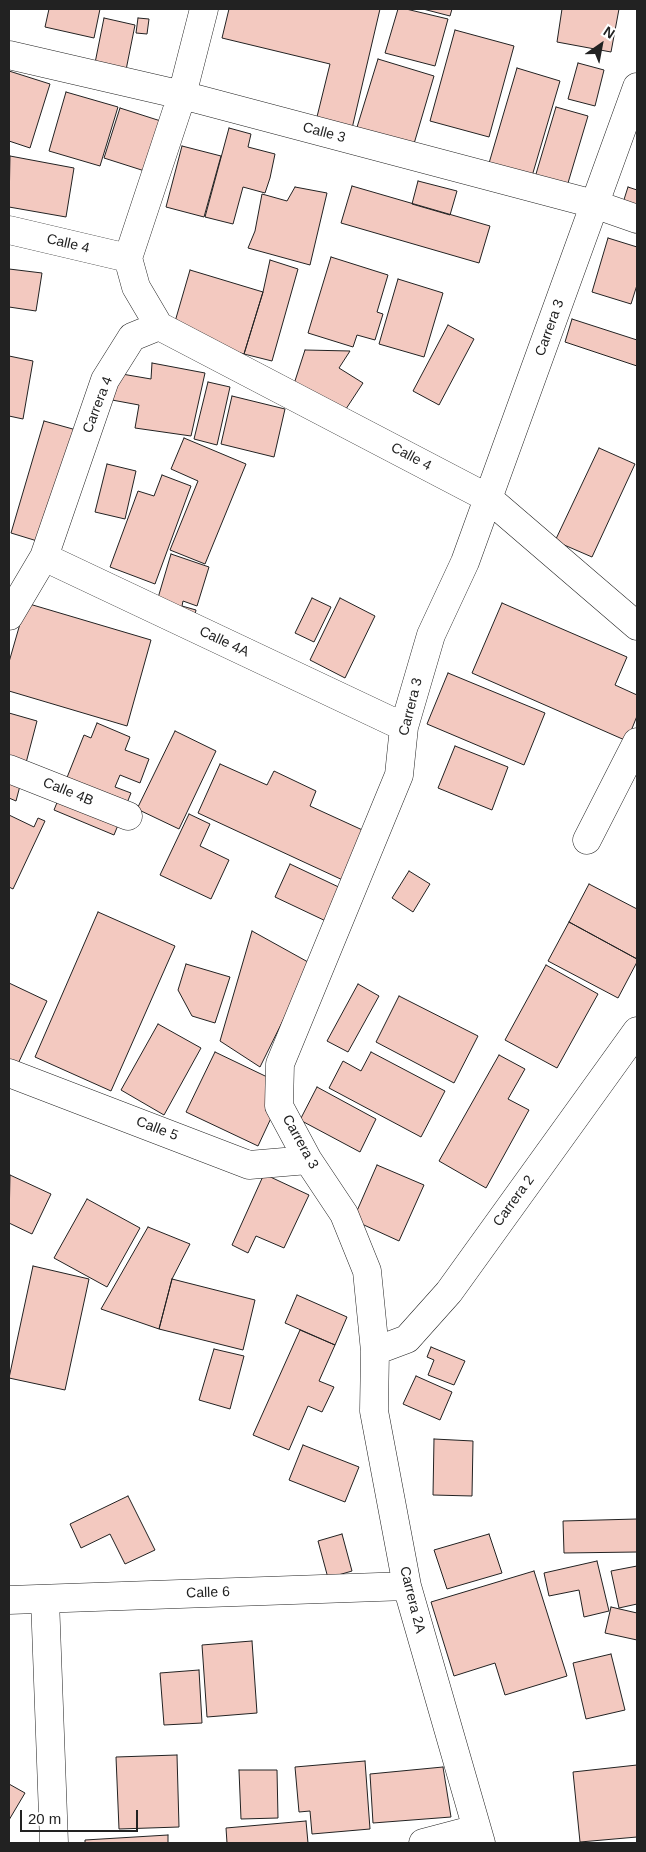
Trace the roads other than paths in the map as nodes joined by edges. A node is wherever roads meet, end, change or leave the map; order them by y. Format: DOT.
graph roads {
  1 [pos="204,9"];
  2 [pos="9,55"];
  3 [pos="637,87"];
  4 [pos="182,95"];
  5 [pos="594,204"];
  6 [pos="637,219"];
  7 [pos="9,230"];
  8 [pos="128,258"];
  9 [pos="159,326"];
  10 [pos="488,498"];
  11 [pos="44,557"];
  12 [pos="9,616"];
  13 [pos="637,626"];
  14 [pos="404,727"];
  15 [pos="637,742"];
  16 [pos="9,768"];
  17 [pos="128,816"];
  18 [pos="586,840"];
  19 [pos="637,1031"];
  20 [pos="9,1073"];
  21 [pos="308,1160"];
  22 [pos="375,1351"];
  23 [pos="407,1586"];
  24 [pos="45,1599"];
  25 [pos="9,1600"];
  26 [pos="478,1836"];
  27 [pos="54,1843"];
  28 [pos="423,1843"];
  1 -- 4 [label="street"];
  2 -- 4 [label="street, Calle 3"];
  3 -- 5 [label="street, Carrera 3"];
  4 -- 5 [label="street, Calle 3"];
  4 -- 8 [label="street"];
  5 -- 6 [label="street, Calle 3"];
  5 -- 10 [label="street, Carrera 3"];
  7 -- 8 [label="street, Calle 4"];
  8 -- 9 [label="street"];
  9 -- 10 [label="street, Calle 4"];
  9 -- 11 [label="street, Carrera 4"];
  10 -- 13 [label="street, Calle 4"];
  10 -- 14 [label="street, Carrera 3"];
  11 -- 12 [label="street, Carrera 4"];
  11 -- 14 [label="street, Calle 4A"];
  14 -- 21 [label="street, Carrera 3"];
  15 -- 18 [label="street"];
  16 -- 17 [label="street, Calle 4B"];
  19 -- 22 [label="street, Carrera 2"];
  20 -- 21 [label="street, Calle 5"];
  21 -- 22 [label="street, Carrera 3"];
  22 -- 23 [label="street, Carrera 2A"];
  23 -- 24 [label="street, Calle 6"];
  23 -- 26 [label="street, Carrera 2A"];
  24 -- 25 [label="street, Calle 6"];
  24 -- 27 [label="street"];
  26 -- 28 [label="street"];
}
